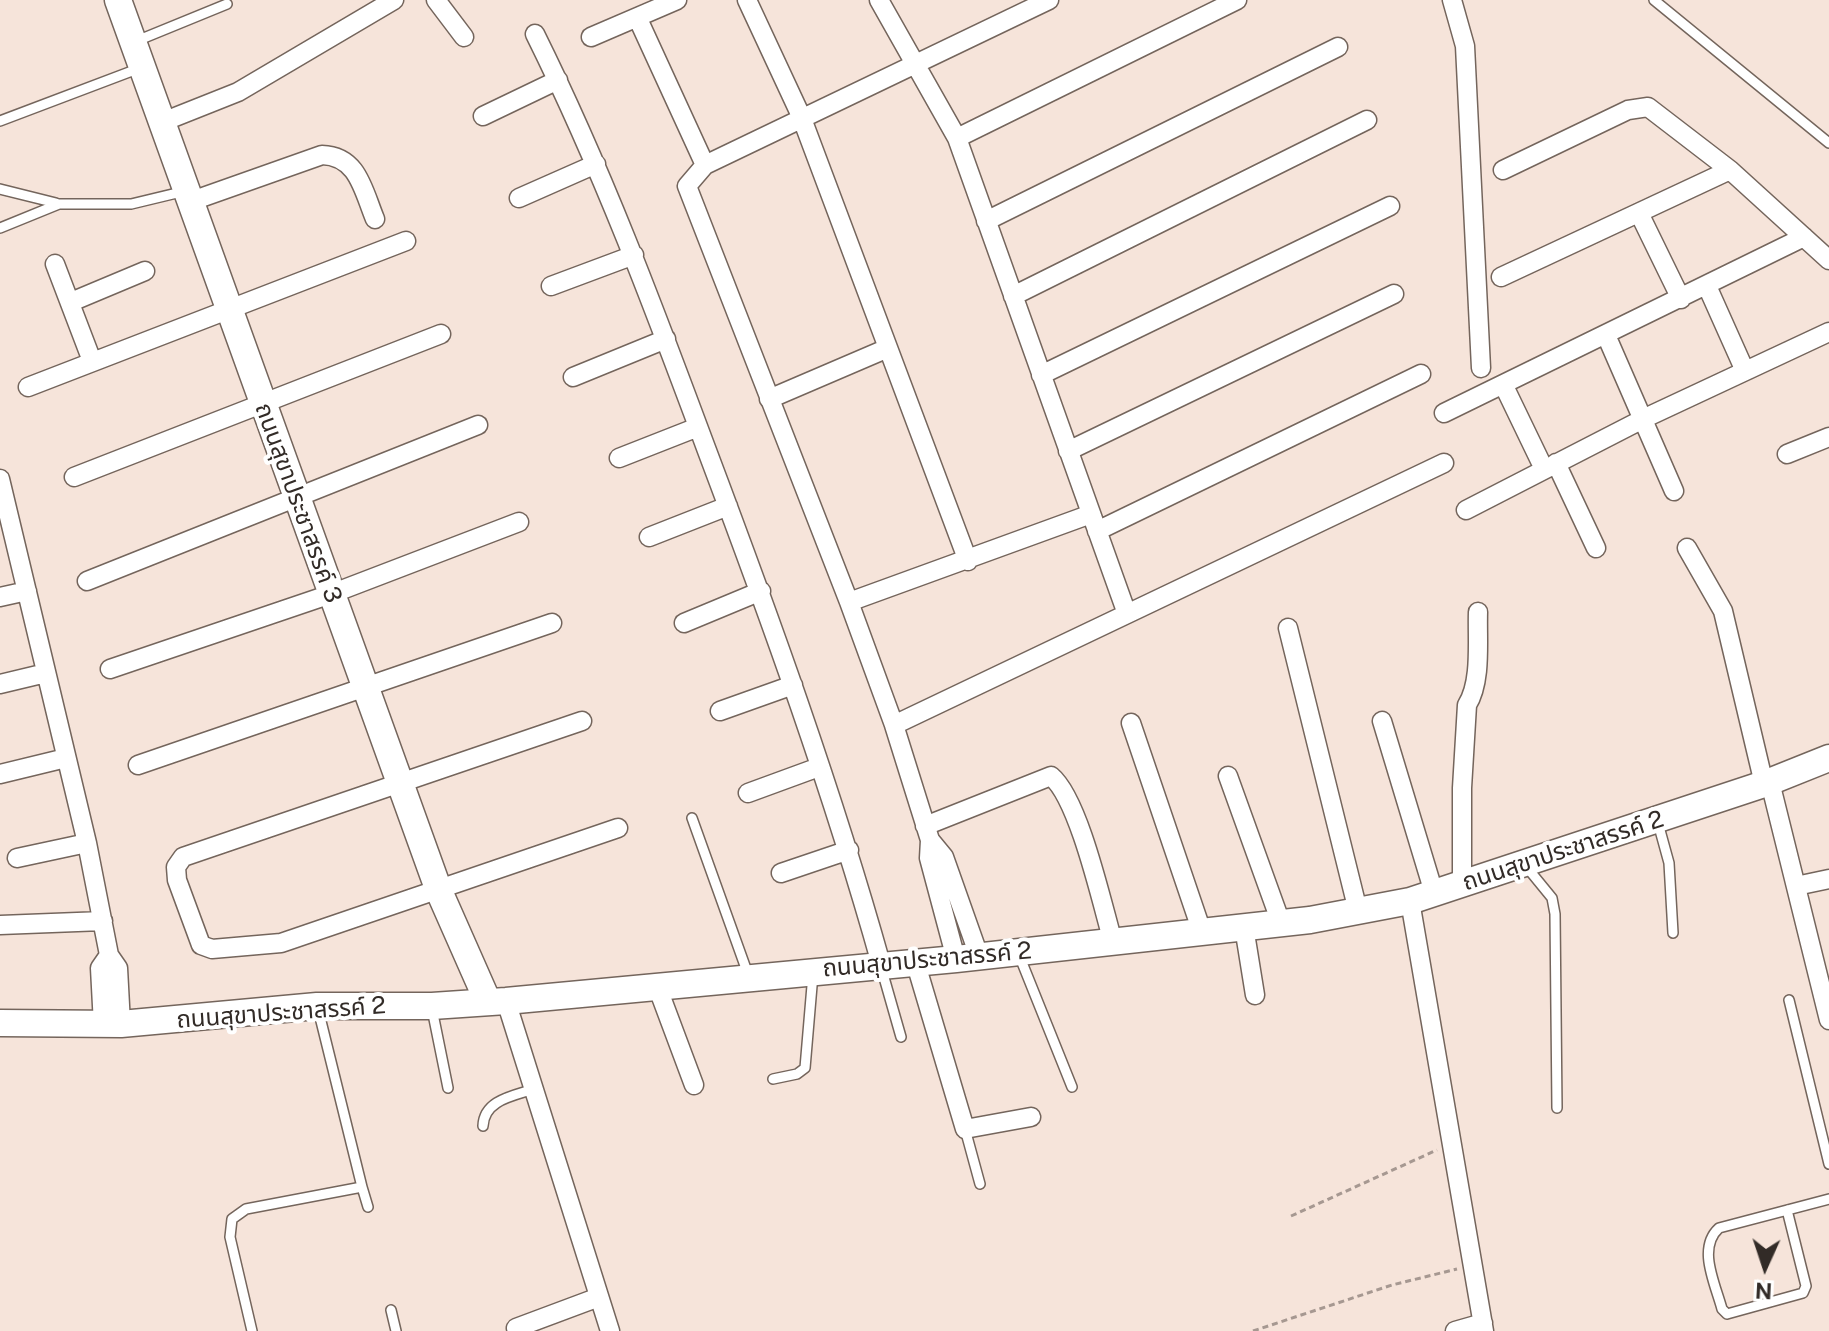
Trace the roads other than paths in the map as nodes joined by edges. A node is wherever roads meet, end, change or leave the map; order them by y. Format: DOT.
graph roads {
  1 [pos="118,0"];
  2 [pos="394,0"];
  3 [pos="436,0"];
  4 [pos="677,0"];
  5 [pos="747,0"];
  6 [pos="879,0"];
  7 [pos="1049,0"];
  8 [pos="1237,0"];
  9 [pos="1452,0"];
  10 [pos="1654,0"];
  11 [pos="227,4"];
  12 [pos="638,19"];
  13 [pos="535,34"];
  14 [pos="464,37"];
  15 [pos="591,37"];
  16 [pos="1338,47"];
  17 [pos="136,56"];
  18 [pos="916,66"];
  19 [pos="558,80"];
  20 [pos="483,116"];
  21 [pos="801,116"];
  22 [pos="1367,120"];
  23 [pos="0,121"];
  24 [pos="160,123"];
  25 [pos="957,138"];
  26 [pos="1829,143"];
  27 [pos="596,164"];
  28 [pos="705,165"];
  29 [pos="1503,170"];
  30 [pos="1730,170"];
  31 [pos="0,189"];
  32 [pos="187,197"];
  33 [pos="519,198"];
  34 [pos="59,204"];
  35 [pos="1390,206"];
  36 [pos="1639,213"];
  37 [pos="375,219"];
  38 [pos="986,221"];
  39 [pos="0,228"];
  40 [pos="1804,237"];
  41 [pos="406,241"];
  42 [pos="634,255"];
  43 [pos="1829,260"];
  44 [pos="55,264"];
  45 [pos="145,271"];
  46 [pos="1501,277"];
  47 [pos="551,286"];
  48 [pos="1707,286"];
  49 [pos="1394,294"];
  50 [pos="1013,296"];
  51 [pos="1681,299"];
  52 [pos="71,302"];
  53 [pos="228,310"];
  54 [pos="1829,332"];
  55 [pos="441,334"];
  56 [pos="1606,335"];
  57 [pos="666,339"];
  58 [pos="888,348"];
  59 [pos="92,361"];
  60 [pos="1481,368"];
  61 [pos="1745,371"];
  62 [pos="1421,374"];
  63 [pos="1041,375"];
  64 [pos="573,377"];
  65 [pos="1504,386"];
  66 [pos="28,387"];
  67 [pos="769,399"];
  68 [pos="262,403"];
  69 [pos="1444,413"];
  70 [pos="1645,418"];
  71 [pos="478,425"];
  72 [pos="698,427"];
  73 [pos="1829,437"];
  74 [pos="1068,451"];
  75 [pos="1787,454"];
  76 [pos="619,458"];
  77 [pos="1444,463"];
  78 [pos="1550,466"];
  79 [pos="74,477"];
  80 [pos="0,479"];
  81 [pos="1674,491"];
  82 [pos="297,499"];
  83 [pos="728,506"];
  84 [pos="3,508"];
  85 [pos="1466,510"];
  86 [pos="519,522"];
  87 [pos="1094,522"];
  88 [pos="649,537"];
  89 [pos="1596,548"];
  90 [pos="1687,548"];
  91 [pos="968,561"];
  92 [pos="87,581"];
  93 [pos="27,591"];
  94 [pos="761,591"];
  95 [pos="331,594"];
  96 [pos="0,597"];
  97 [pos="849,602"];
  98 [pos="1478,612"];
  99 [pos="1127,614"];
  100 [pos="552,623"];
  101 [pos="684,623"];
  102 [pos="1288,628"];
  103 [pos="110,669"];
  104 [pos="46,673"];
  105 [pos="0,684"];
  106 [pos="793,685"];
  107 [pos="365,687"];
  108 [pos="720,711"];
  109 [pos="582,721"];
  110 [pos="1382,721"];
  111 [pos="1131,723"];
  112 [pos="894,725"];
  113 [pos="66,758"];
  114 [pos="1829,758"];
  115 [pos="138,765"];
  116 [pos="819,767"];
  117 [pos="0,774"];
  118 [pos="1228,776"];
  119 [pos="400,783"];
  120 [pos="1767,783"];
  121 [pos="748,793"];
  122 [pos="692,818"];
  123 [pos="1657,819"];
  124 [pos="618,828"];
  125 [pos="928,833"];
  126 [pos="87,843"];
  127 [pos="849,850"];
  128 [pos="17,858"];
  129 [pos="1524,863"];
  130 [pos="781,873"];
  131 [pos="1829,879"];
  132 [pos="1462,884"];
  133 [pos="1796,886"];
  134 [pos="439,891"];
  135 [pos="1422,897"];
  136 [pos="1358,911"];
  137 [pos="103,921"];
  138 [pos="1281,923"];
  139 [pos="0,925"];
  140 [pos="1244,927"];
  141 [pos="1202,932"];
  142 [pos="1673,933"];
  143 [pos="1113,942"];
  144 [pos="1018,952"];
  145 [pos="967,958"];
  146 [pos="915,961"];
  147 [pos="881,964"];
  148 [pos="813,971"];
  149 [pos="749,977"];
  150 [pos="657,986"];
  151 [pos="1255,995"];
  152 [pos="1789,1000"];
  153 [pos="497,1002"];
  154 [pos="317,1006"];
  155 [pos="432,1006"];
  156 [pos="1829,1020"];
  157 [pos="0,1023"];
  158 [pos="112,1025"];
  159 [pos="901,1037"];
  160 [pos="773,1079"];
  161 [pos="694,1085"];
  162 [pos="1072,1087"];
  163 [pos="448,1088"];
  164 [pos="534,1089"];
  165 [pos="1557,1108"];
  166 [pos="1031,1117"];
  167 [pos="483,1126"];
  168 [pos="965,1129"];
  169 [pos="1829,1164"];
  170 [pos="980,1184"];
  171 [pos="362,1187"];
  172 [pos="1829,1199"];
  173 [pos="368,1207"];
  174 [pos="1787,1210"];
  175 [pos="599,1297"];
  176 [pos="391,1310"];
  177 [pos="1484,1327"];
  178 [pos="516,1328"];
  179 [pos="252,1331"];
  180 [pos="396,1331"];
  181 [pos="610,1331"];
  182 [pos="1455,1331"];
  1 -- 17 [label="street, ถนนสุขาประชาสรรค์ 3"];
  2 -- 24 [label="street"];
  3 -- 14 [label="street"];
  4 -- 12 [label="street"];
  5 -- 21 [label="street"];
  6 -- 18 [label="street"];
  7 -- 18 [label="street"];
  8 -- 25 [label="street"];
  9 -- 60 [label="street"];
  10 -- 26 [label="lane"];
  11 -- 17 [label="lane"];
  12 -- 15 [label="street"];
  12 -- 28 [label="street"];
  13 -- 19 [label="street"];
  16 -- 38 [label="street"];
  17 -- 23 [label="lane"];
  17 -- 24 [label="street, ถนนสุขาประชาสรรค์ 3"];
  18 -- 21 [label="street"];
  18 -- 25 [label="street"];
  19 -- 20 [label="street"];
  19 -- 27 [label="street"];
  21 -- 28 [label="street"];
  21 -- 58 [label="street"];
  22 -- 50 [label="street"];
  24 -- 32 [label="street, ถนนสุขาประชาสรรค์ 3"];
  25 -- 38 [label="street"];
  27 -- 33 [label="street"];
  27 -- 42 [label="street"];
  28 -- 67 [label="street"];
  29 -- 30 [label="street"];
  30 -- 36 [label="street"];
  30 -- 40 [label="street"];
  31 -- 34 [label="lane"];
  32 -- 34 [label="lane"];
  32 -- 37 [label="street"];
  32 -- 53 [label="street, ถนนสุขาประชาสรรค์ 3"];
  34 -- 39 [label="lane"];
  35 -- 63 [label="street"];
  36 -- 46 [label="street"];
  36 -- 51 [label="street"];
  38 -- 50 [label="street"];
  40 -- 43 [label="street"];
  40 -- 48 [label="street"];
  41 -- 53 [label="street"];
  42 -- 47 [label="street"];
  42 -- 57 [label="street"];
  44 -- 52 [label="street"];
  45 -- 52 [label="street"];
  48 -- 51 [label="street"];
  48 -- 61 [label="street"];
  49 -- 74 [label="street"];
  50 -- 63 [label="street"];
  51 -- 56 [label="street"];
  52 -- 59 [label="street"];
  53 -- 59 [label="street"];
  53 -- 68 [label="street, ถนนสุขาประชาสรรค์ 3"];
  54 -- 61 [label="street"];
  55 -- 68 [label="street"];
  56 -- 65 [label="street"];
  56 -- 70 [label="street"];
  57 -- 64 [label="street"];
  57 -- 72 [label="street"];
  58 -- 67 [label="street"];
  58 -- 91 [label="street"];
  59 -- 66 [label="street"];
  61 -- 70 [label="street"];
  62 -- 87 [label="street"];
  63 -- 74 [label="street"];
  65 -- 69 [label="street"];
  65 -- 78 [label="street"];
  67 -- 97 [label="street"];
  68 -- 79 [label="street"];
  68 -- 82 [label="street, ถนนสุขาประชาสรรค์ 3"];
  70 -- 78 [label="street"];
  70 -- 81 [label="street"];
  71 -- 82 [label="street"];
  72 -- 76 [label="street"];
  72 -- 83 [label="street"];
  73 -- 75 [label="street"];
  74 -- 87 [label="street"];
  77 -- 99 [label="street"];
  78 -- 85 [label="street"];
  78 -- 89 [label="street"];
  80 -- 84 [label="street"];
  82 -- 92 [label="street"];
  82 -- 95 [label="street, ถนนสุขาประชาสรรค์ 3"];
  83 -- 88 [label="street"];
  83 -- 94 [label="street"];
  84 -- 93 [label="street"];
  86 -- 95 [label="street"];
  87 -- 91 [label="street"];
  87 -- 99 [label="street"];
  90 -- 120 [label="street"];
  91 -- 97 [label="street"];
  93 -- 96 [label="street"];
  93 -- 104 [label="street"];
  94 -- 101 [label="street"];
  94 -- 106 [label="street"];
  95 -- 103 [label="street"];
  95 -- 107 [label="street, ถนนสุขาประชาสรรค์ 3"];
  97 -- 112 [label="street"];
  98 -- 132 [label="street"];
  99 -- 112 [label="street"];
  100 -- 107 [label="street"];
  102 -- 136 [label="street"];
  104 -- 105 [label="street"];
  104 -- 113 [label="street"];
  106 -- 108 [label="street"];
  106 -- 116 [label="street"];
  107 -- 115 [label="street"];
  107 -- 119 [label="street, ถนนสุขาประชาสรรค์ 3"];
  109 -- 119 [label="street"];
  110 -- 135 [label="street"];
  111 -- 141 [label="street"];
  112 -- 125 [label="street"];
  113 -- 117 [label="street"];
  113 -- 126 [label="street"];
  114 -- 120 [label="street, ถนนสุขาประชาสรรค์ 2"];
  116 -- 121 [label="street"];
  116 -- 127 [label="street"];
  118 -- 138 [label="street"];
  119 -- 134 [label="street, ถนนสุขาประชาสรรค์ 3"];
  119 -- 134 [label="street"];
  120 -- 123 [label="street, ถนนสุขาประชาสรรค์ 2"];
  120 -- 133 [label="street"];
  122 -- 149 [label="lane"];
  123 -- 129 [label="street, ถนนสุขาประชาสรรค์ 2"];
  123 -- 142 [label="lane"];
  124 -- 134 [label="street"];
  125 -- 143 [label="street"];
  125 -- 145 [label="street"];
  126 -- 128 [label="street"];
  126 -- 137 [label="street"];
  127 -- 130 [label="street"];
  127 -- 147 [label="street"];
  129 -- 132 [label="street, ถนนสุขาประชาสรรค์ 2"];
  129 -- 165 [label="lane"];
  131 -- 133 [label="street"];
  132 -- 135 [label="street, ถนนสุขาประชาสรรค์ 2"];
  133 -- 156 [label="street"];
  134 -- 153 [label="street, ถนนสุขาประชาสรรค์ 3"];
  135 -- 136 [label="street, ถนนสุขาประชาสรรค์ 2"];
  135 -- 177 [label="street"];
  136 -- 138 [label="street, ถนนสุขาประชาสรรค์ 2"];
  137 -- 139 [label="street"];
  137 -- 158 [label="street"];
  138 -- 140 [label="street, ถนนสุขาประชาสรรค์ 2"];
  140 -- 141 [label="street, ถนนสุขาประชาสรรค์ 2"];
  140 -- 151 [label="street"];
  141 -- 143 [label="street, ถนนสุขาประชาสรรค์ 2"];
  143 -- 144 [label="street, ถนนสุขาประชาสรรค์ 2"];
  144 -- 145 [label="street, ถนนสุขาประชาสรรค์ 2"];
  144 -- 162 [label="lane"];
  145 -- 146 [label="street, ถนนสุขาประชาสรรค์ 2"];
  146 -- 147 [label="street, ถนนสุขาประชาสรรค์ 2"];
  146 -- 168 [label="street"];
  147 -- 148 [label="street, ถนนสุขาประชาสรรค์ 2"];
  147 -- 159 [label="lane"];
  148 -- 149 [label="street, ถนนสุขาประชาสรรค์ 2"];
  148 -- 160 [label="lane"];
  149 -- 150 [label="street, ถนนสุขาประชาสรรค์ 2"];
  150 -- 153 [label="street, ถนนสุขาประชาสรรค์ 2"];
  150 -- 161 [label="street"];
  152 -- 169 [label="lane"];
  153 -- 155 [label="street, ถนนสุขาประชาสรรค์ 2"];
  153 -- 164 [label="street"];
  154 -- 155 [label="street, ถนนสุขาประชาสรรค์ 2"];
  154 -- 158 [label="street, ถนนสุขาประชาสรรค์ 2"];
  154 -- 171 [label="lane"];
  155 -- 163 [label="lane"];
  157 -- 158 [label="street, ถนนสุขาประชาสรรค์ 2"];
  164 -- 167 [label="lane"];
  164 -- 175 [label="street"];
  166 -- 168 [label="street"];
  168 -- 170 [label="lane"];
  171 -- 173 [label="lane"];
  171 -- 179 [label="lane"];
  172 -- 174 [label="lane"];
  174 -- 174 [label="lane"];
  175 -- 178 [label="street"];
  175 -- 181 [label="street"];
  176 -- 180 [label="lane"];
  177 -- 182 [label="street"];
}
